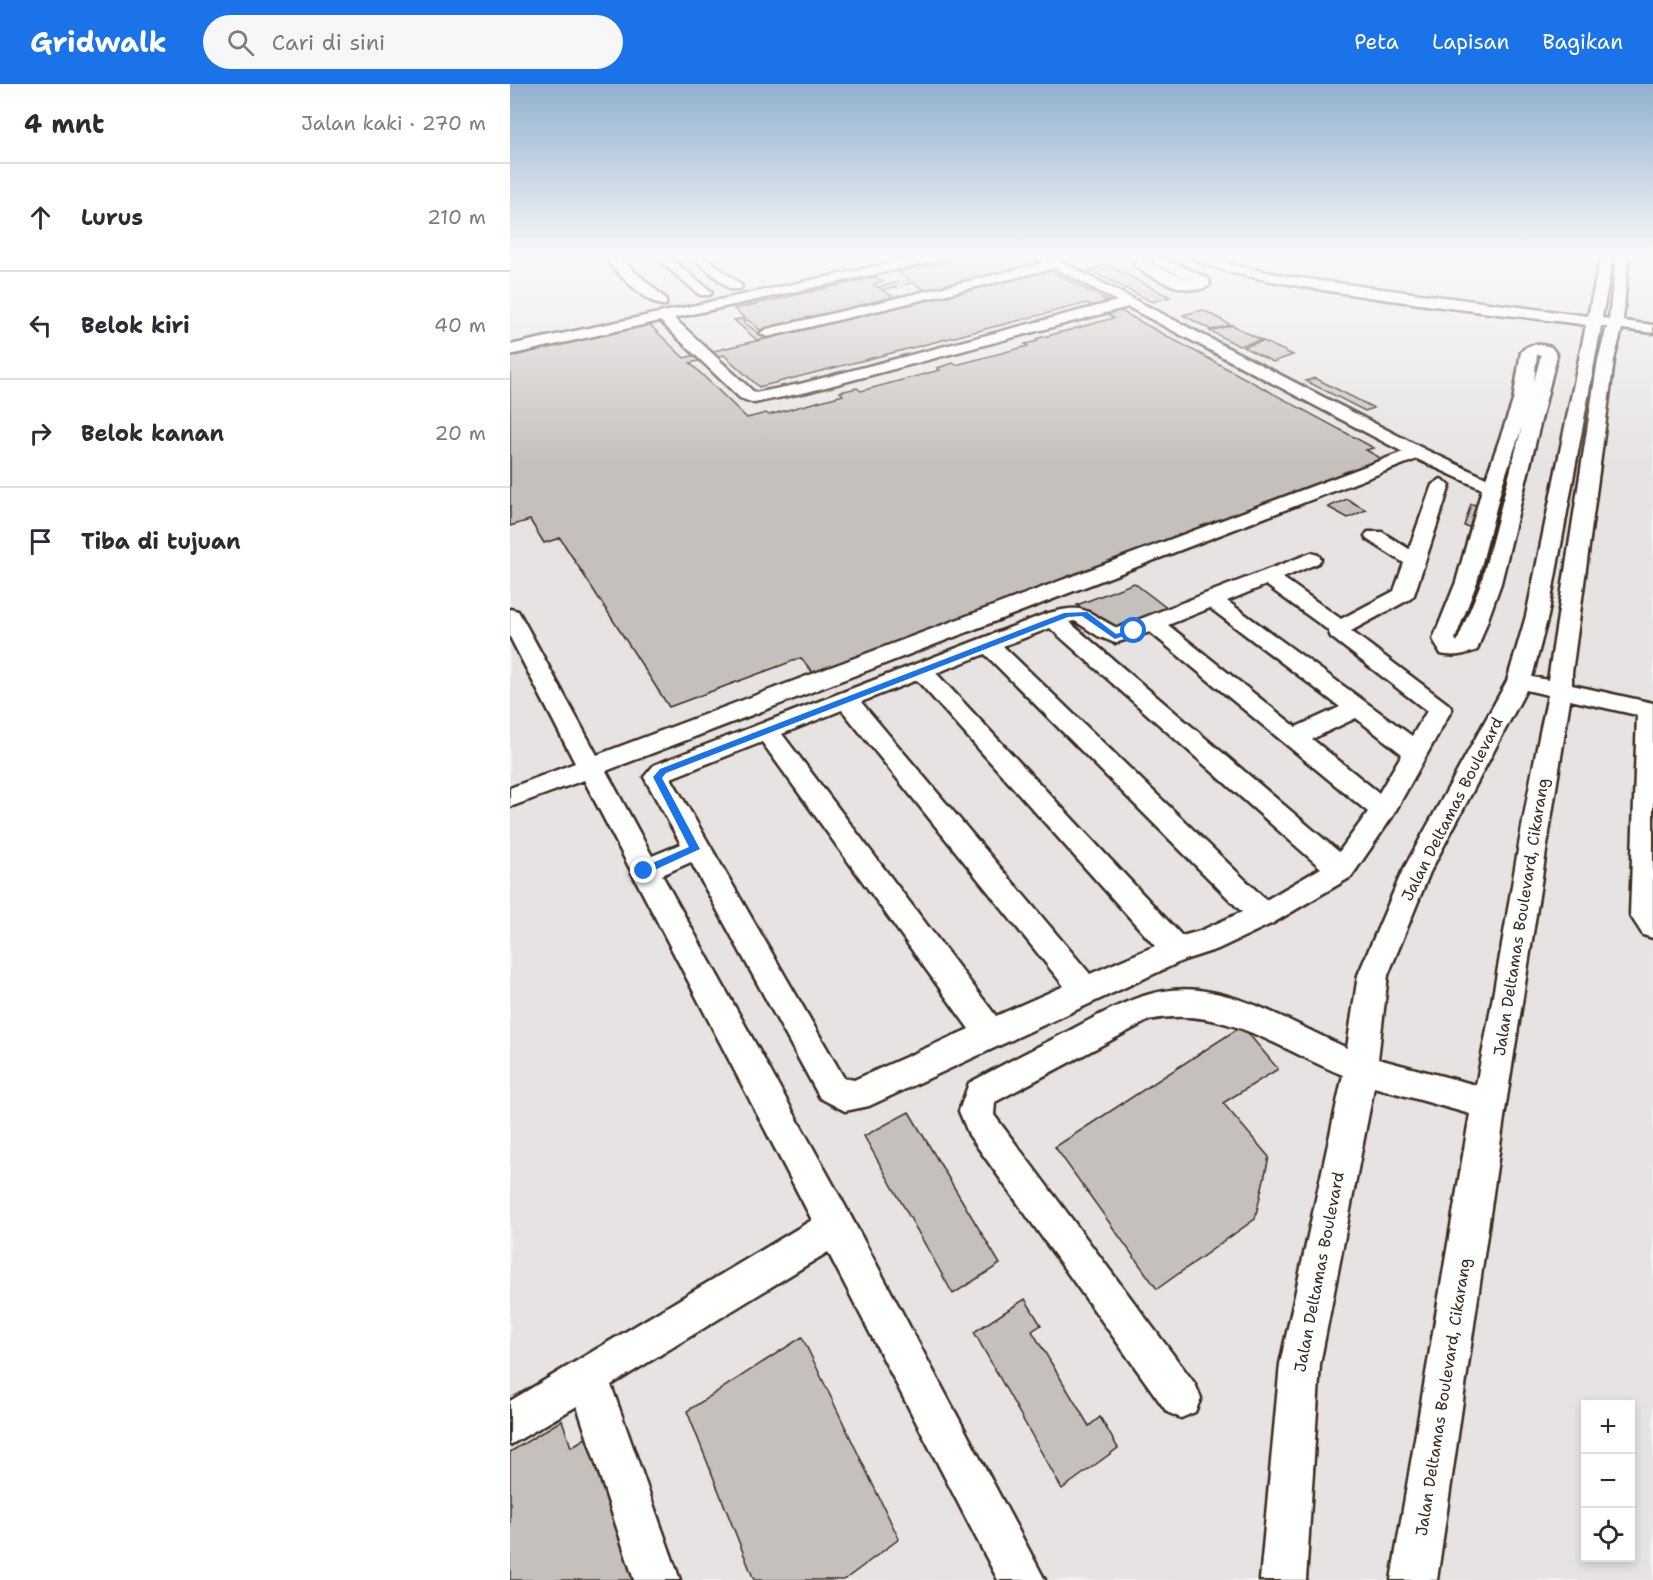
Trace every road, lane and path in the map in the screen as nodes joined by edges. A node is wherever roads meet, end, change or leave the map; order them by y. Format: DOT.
graph roads {
  1 [pos="598,325"];
  2 [pos="687,325"];
  3 [pos="801,325"];
  4 [pos="1045,325"];
  5 [pos="1170,325"];
  6 [pos="1604,325"];
  7 [pos="1605,325"];
  8 [pos="1633,325"];
  9 [pos="1653,329"];
  10 [pos="767,333"];
  11 [pos="510,350"];
  12 [pos="1418,453"];
  13 [pos="1441,485"];
  14 [pos="1493,487"];
  15 [pos="1375,536"];
  16 [pos="1311,559"];
  17 [pos="1415,561"];
  18 [pos="1268,577"];
  19 [pos="1212,600"];
  20 [pos="510,616"];
  21 [pos="1053,619"];
  22 [pos="1153,624"];
  23 [pos="1340,628"];
  24 [pos="988,644"];
  25 [pos="920,670"];
  26 [pos="1519,681"];
  27 [pos="1560,692"];
  28 [pos="845,698"];
  29 [pos="1358,708"];
  30 [pos="1651,711"];
  31 [pos="766,730"];
  32 [pos="1293,738"];
  33 [pos="1417,752"];
  34 [pos="589,767"];
  35 [pos="510,798"];
  36 [pos="1383,810"];
  37 [pos="695,849"];
  38 [pos="1341,870"];
  39 [pos="644,871"];
  40 [pos="1263,915"];
  41 [pos="1653,927"];
  42 [pos="1176,950"];
  43 [pos="1085,990"];
  44 [pos="991,1034"];
  45 [pos="1360,1068"];
  46 [pos="1489,1104"];
  47 [pos="836,1226"];
  48 [pos="588,1377"];
  49 [pos="1181,1398"];
  50 [pos="510,1424"];
  51 [pos="657,1580"];
  52 [pos="1022,1580"];
  53 [pos="1283,1580"];
  54 [pos="1414,1580"];
  1 -- 11 [label="street"];
  2 -- 4 [label="street"];
  3 -- 10 [label="street"];
  5 -- 12 [label="street"];
  6 -- 26 [label="street, Jalan Deltamas Boulevard"];
  7 -- 27 [label="street, Jalan Deltamas Boulevard, Cikarang"];
  8 -- 9 [label="street"];
  12 -- 14 [label="street"];
  12 -- 34 [label="street"];
  13 -- 17 [label="street"];
  14 -- 14 [label="street"];
  15 -- 17 [label="street"];
  16 -- 18 [label="street"];
  17 -- 23 [label="street"];
  18 -- 19 [label="street"];
  18 -- 23 [label="street"];
  19 -- 22 [label="street"];
  19 -- 29 [label="street"];
  20 -- 34 [label="street"];
  21 -- 22 [label="street"];
  21 -- 24 [label="street"];
  21 -- 38 [label="street"];
  22 -- 32 [label="street"];
  23 -- 33 [label="street"];
  24 -- 25 [label="street"];
  24 -- 40 [label="street"];
  25 -- 28 [label="street"];
  25 -- 42 [label="street"];
  26 -- 27 [label="street"];
  26 -- 45 [label="street, Jalan Deltamas Boulevard"];
  27 -- 30 [label="street"];
  27 -- 46 [label="street, Jalan Deltamas Boulevard, Cikarang"];
  28 -- 31 [label="street"];
  28 -- 43 [label="street"];
  29 -- 32 [label="street"];
  29 -- 33 [label="street"];
  30 -- 41 [label="street"];
  31 -- 37 [label="street"];
  31 -- 44 [label="street"];
  32 -- 36 [label="street"];
  33 -- 36 [label="street"];
  34 -- 35 [label="street"];
  34 -- 39 [label="street"];
  36 -- 38 [label="street"];
  37 -- 39 [label="street"];
  37 -- 44 [label="street"];
  38 -- 40 [label="street"];
  39 -- 47 [label="street"];
  40 -- 42 [label="street"];
  42 -- 43 [label="street"];
  43 -- 44 [label="street"];
  45 -- 46 [label="street"];
  45 -- 49 [label="street"];
  45 -- 53 [label="street, Jalan Deltamas Boulevard"];
  46 -- 54 [label="street, Jalan Deltamas Boulevard, Cikarang"];
  47 -- 48 [label="street"];
  47 -- 52 [label="street"];
  48 -- 50 [label="street"];
  48 -- 51 [label="street"];
}
